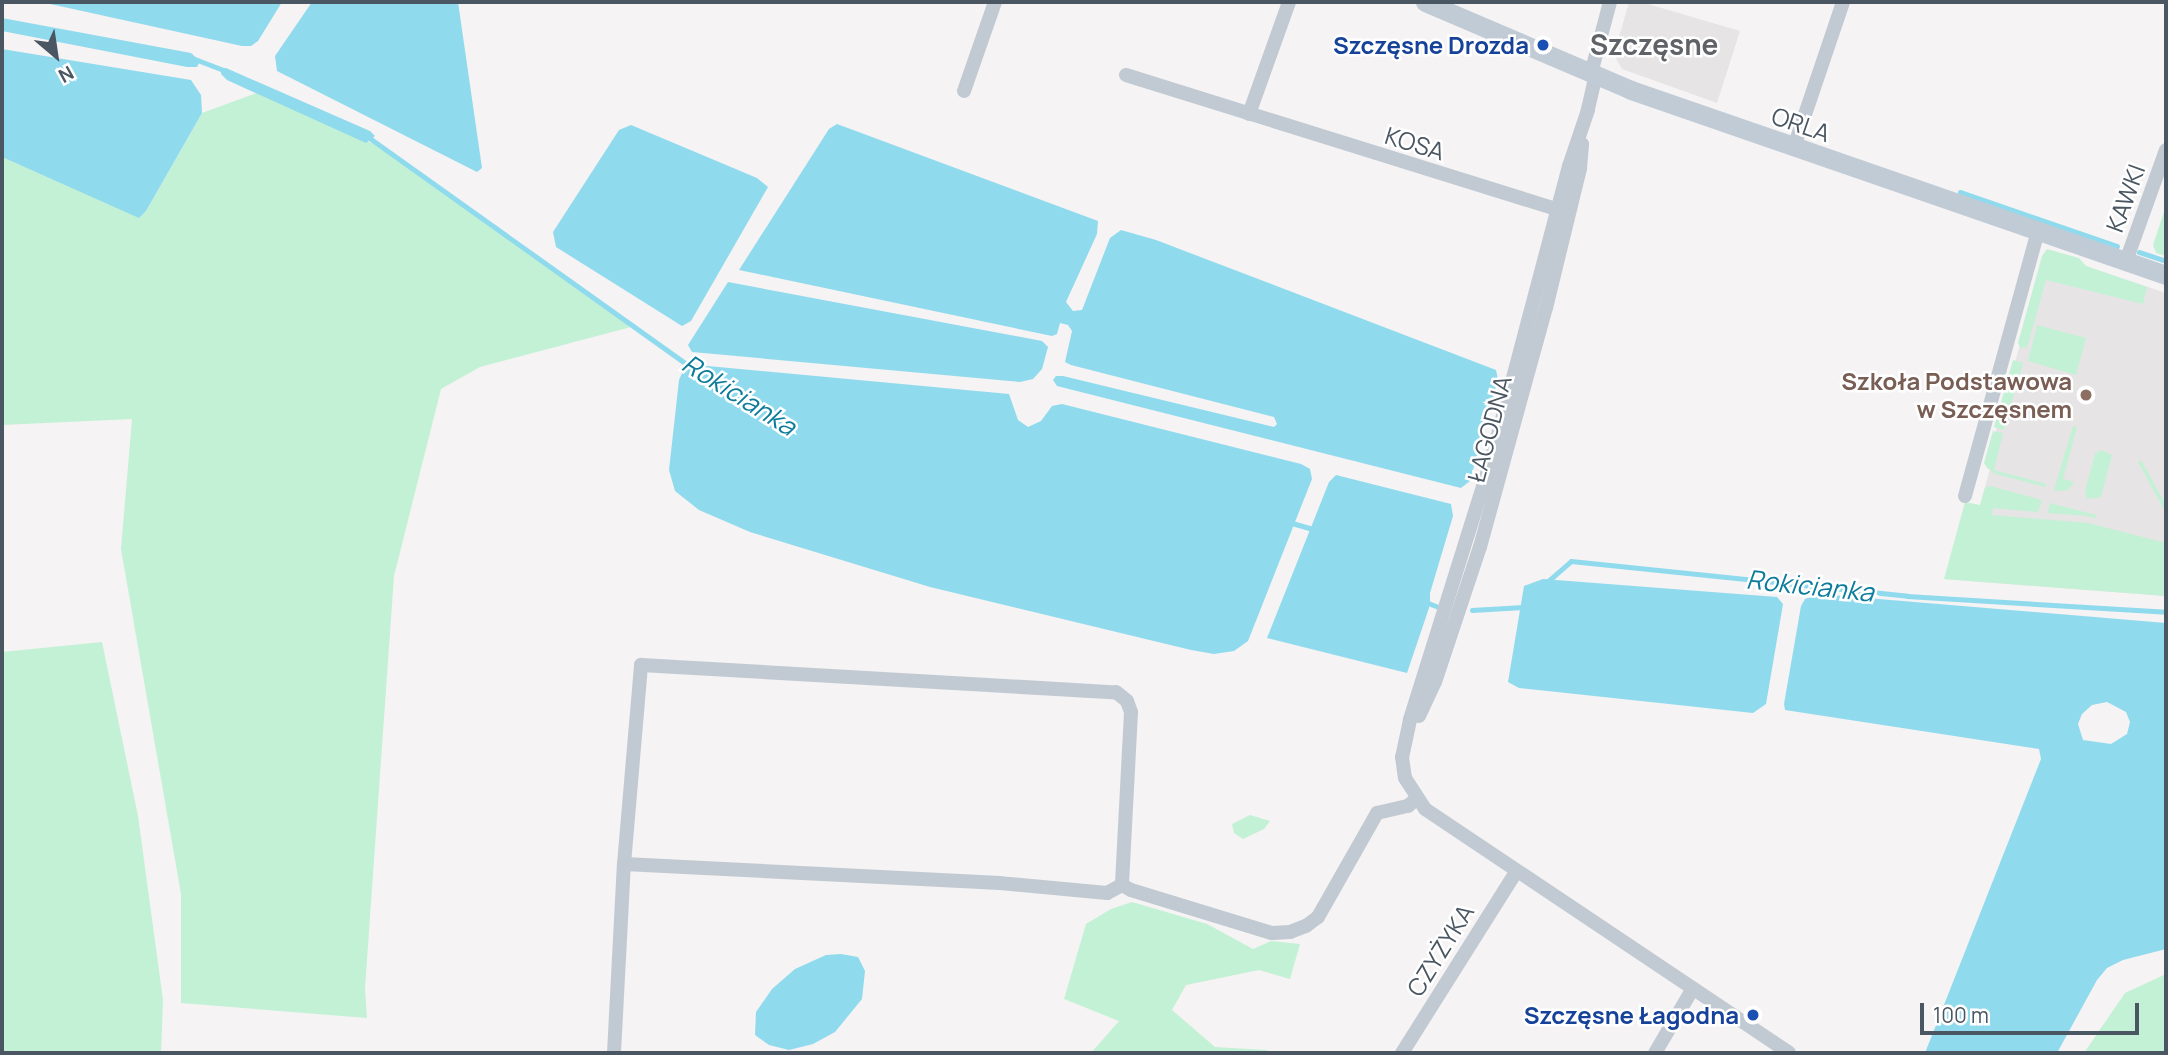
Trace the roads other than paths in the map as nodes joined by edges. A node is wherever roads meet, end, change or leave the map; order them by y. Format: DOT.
graph roads {
  1 [pos="995,2"];
  2 [pos="1289,2"];
  3 [pos="1425,2"];
  4 [pos="1610,2"];
  5 [pos="1843,2"];
  6 [pos="1126,75"];
  7 [pos="1593,75"];
  8 [pos="964,91"];
  9 [pos="1249,114"];
  10 [pos="1794,147"];
  11 [pos="2166,150"];
  12 [pos="1563,211"];
  13 [pos="2038,232"];
  14 [pos="2126,261"];
  15 [pos="2166,275"];
  16 [pos="1965,496"];
  17 [pos="1416,799"];
  18 [pos="624,864"];
  19 [pos="1516,872"];
  20 [pos="1122,884"];
  21 [pos="1692,990"];
  22 [pos="614,1053"];
  23 [pos="1402,1053"];
  24 [pos="1655,1053"];
  25 [pos="1789,1053"];
  1 -- 8 [label="street"];
  2 -- 9 [label="street"];
  3 -- 7 [label="street, ORLA"];
  4 -- 7 [label="street, ŁAGODNA"];
  5 -- 10 [label="street"];
  6 -- 9 [label="street, KOSA"];
  7 -- 10 [label="street, ORLA"];
  7 -- 12 [label="street, ŁAGODNA"];
  9 -- 12 [label="street, KOSA"];
  10 -- 13 [label="street, ORLA"];
  11 -- 14 [label="street, KAWKI"];
  12 -- 17 [label="street, ŁAGODNA"];
  13 -- 14 [label="street, ORLA"];
  13 -- 16 [label="street"];
  14 -- 15 [label="street, ORLA"];
  17 -- 19 [label="street"];
  17 -- 20 [label="street"];
  18 -- 20 [label="street"];
  18 -- 20 [label="street"];
  18 -- 22 [label="street"];
  19 -- 21 [label="street"];
  19 -- 23 [label="street, CZYŻYKA"];
  21 -- 24 [label="street"];
  21 -- 25 [label="street"];
}
